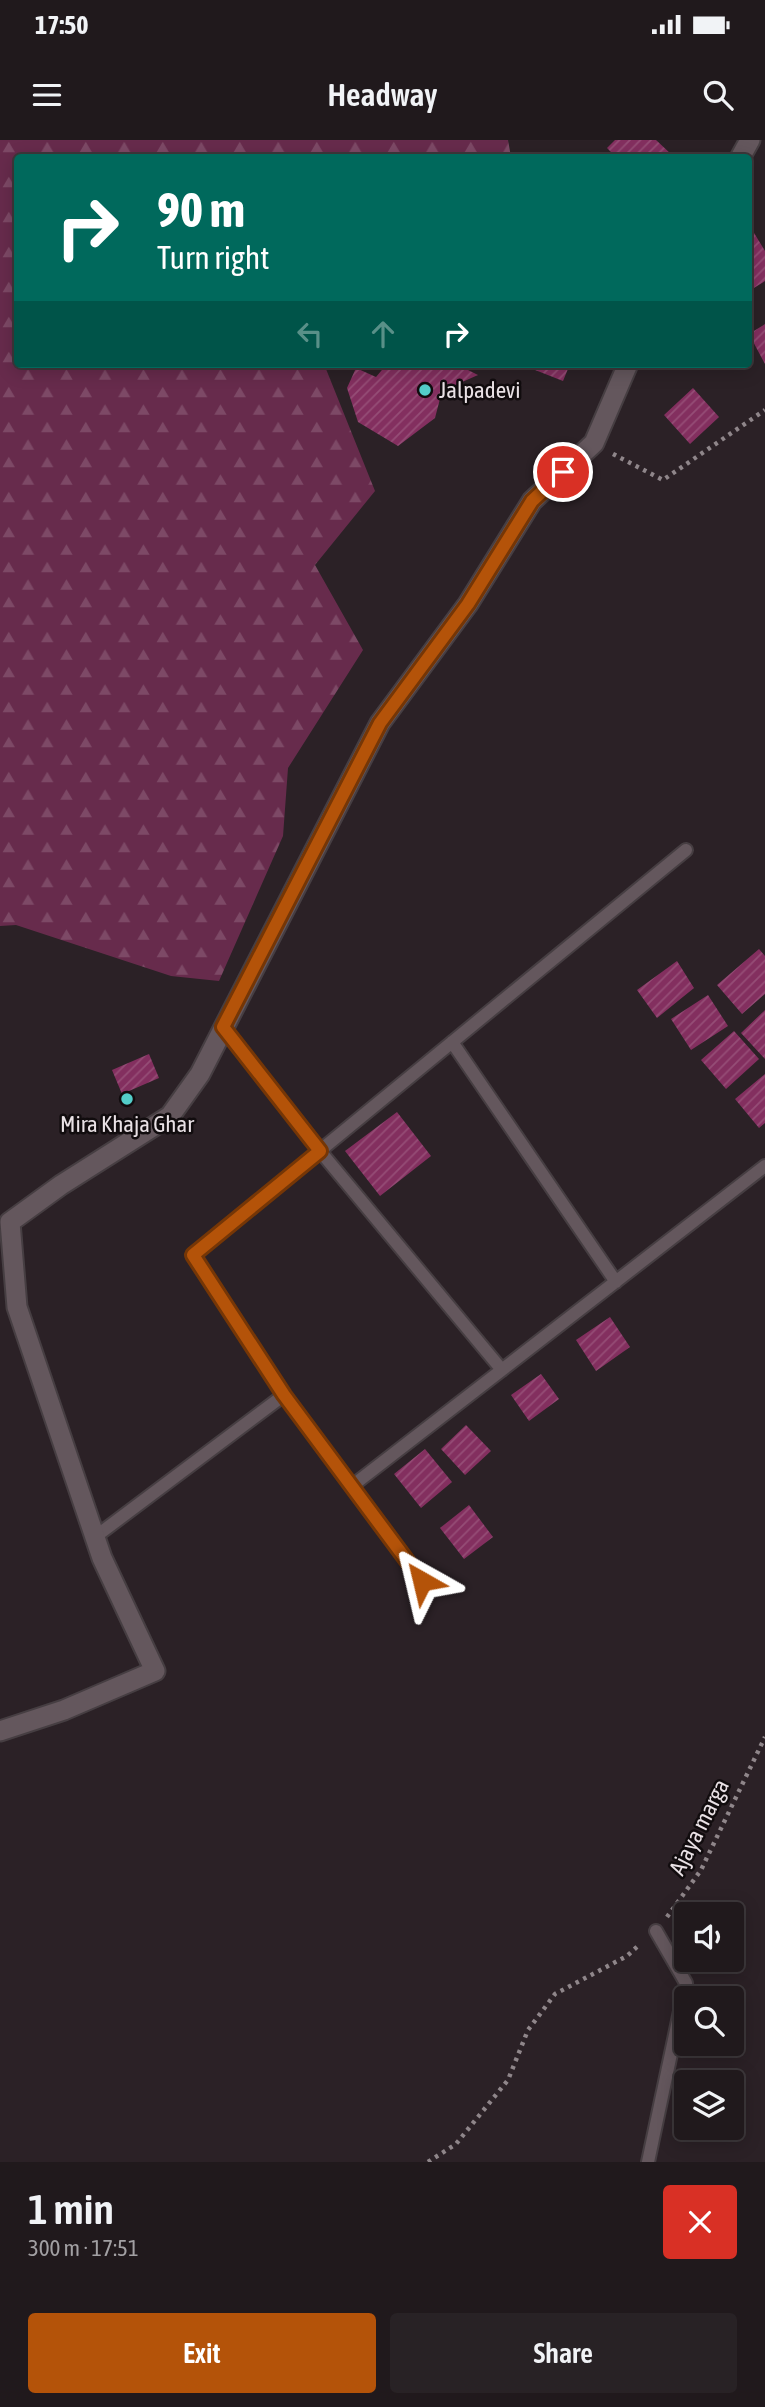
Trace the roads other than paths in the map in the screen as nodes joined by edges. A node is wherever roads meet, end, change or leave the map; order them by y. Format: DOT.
graph roads {
  1 [pos="626,368"];
  2 [pos="687,850"];
  3 [pos="223,1027"];
  4 [pos="452,1042"];
  5 [pos="320,1151"];
  6 [pos="765,1166"];
  7 [pos="616,1282"];
  8 [pos="502,1370"];
  9 [pos="284,1395"];
  10 [pos="352,1486"];
  11 [pos="95,1537"];
  12 [pos="422,1581"];
  13 [pos="0,1731"];
  14 [pos="656,1931"];
  15 [pos="648,2162"];
  1 -- 3 [label="street"];
  2 -- 4 [label="lane"];
  3 -- 5 [label="lane"];
  3 -- 11 [label="street"];
  4 -- 5 [label="lane"];
  4 -- 7 [label="lane"];
  5 -- 8 [label="lane"];
  5 -- 9 [label="lane"];
  6 -- 7 [label="lane"];
  7 -- 8 [label="lane"];
  8 -- 10 [label="lane"];
  9 -- 10 [label="lane"];
  9 -- 11 [label="lane"];
  10 -- 12 [label="lane"];
  11 -- 13 [label="street"];
  14 -- 15 [label="lane"];
}
